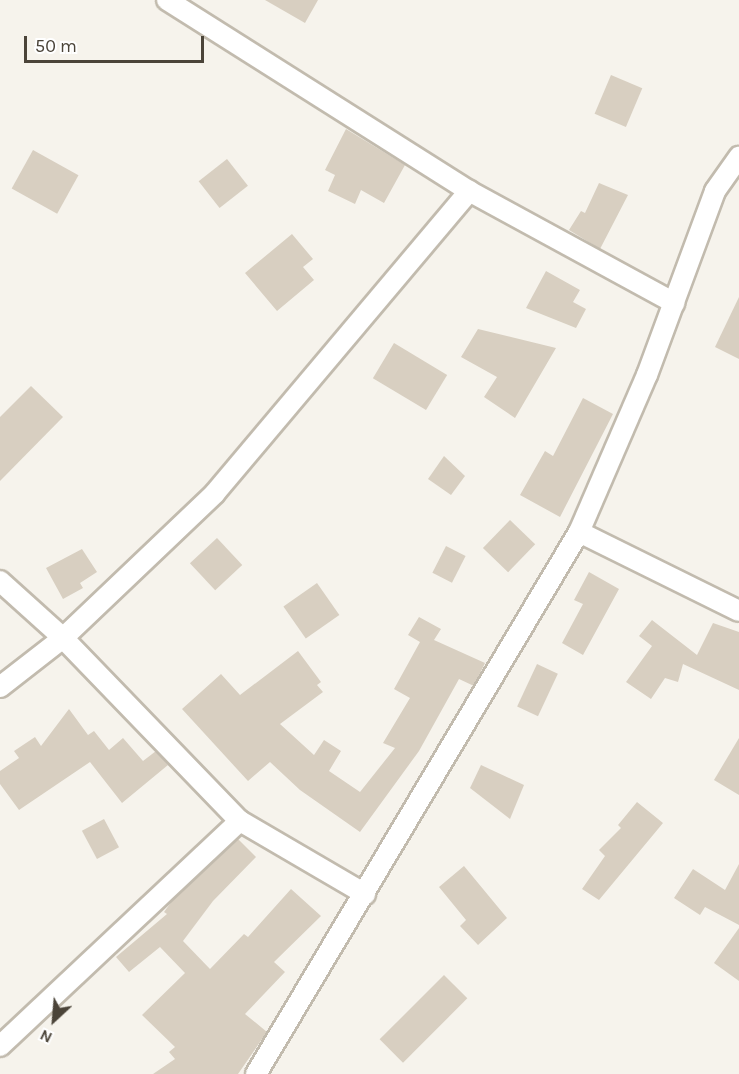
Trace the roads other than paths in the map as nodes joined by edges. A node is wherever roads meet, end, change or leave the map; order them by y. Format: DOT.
graph roads {
  1 [pos="167,0"];
  2 [pos="739,157"];
  3 [pos="469,191"];
  4 [pos="674,303"];
  5 [pos="579,532"];
  6 [pos="0,580"];
  7 [pos="739,611"];
  8 [pos="63,638"];
  9 [pos="0,687"];
  10 [pos="240,821"];
  11 [pos="365,894"];
  12 [pos="0,1046"];
  13 [pos="256,1074"];
  1 -- 3 [label="street"];
  2 -- 4 [label="street"];
  3 -- 4 [label="street"];
  3 -- 8 [label="street"];
  4 -- 5 [label="street"];
  5 -- 7 [label="street"];
  5 -- 11 [label="street"];
  6 -- 8 [label="street"];
  8 -- 9 [label="street"];
  8 -- 10 [label="street"];
  10 -- 11 [label="street"];
  10 -- 12 [label="street"];
  11 -- 13 [label="street"];
}
